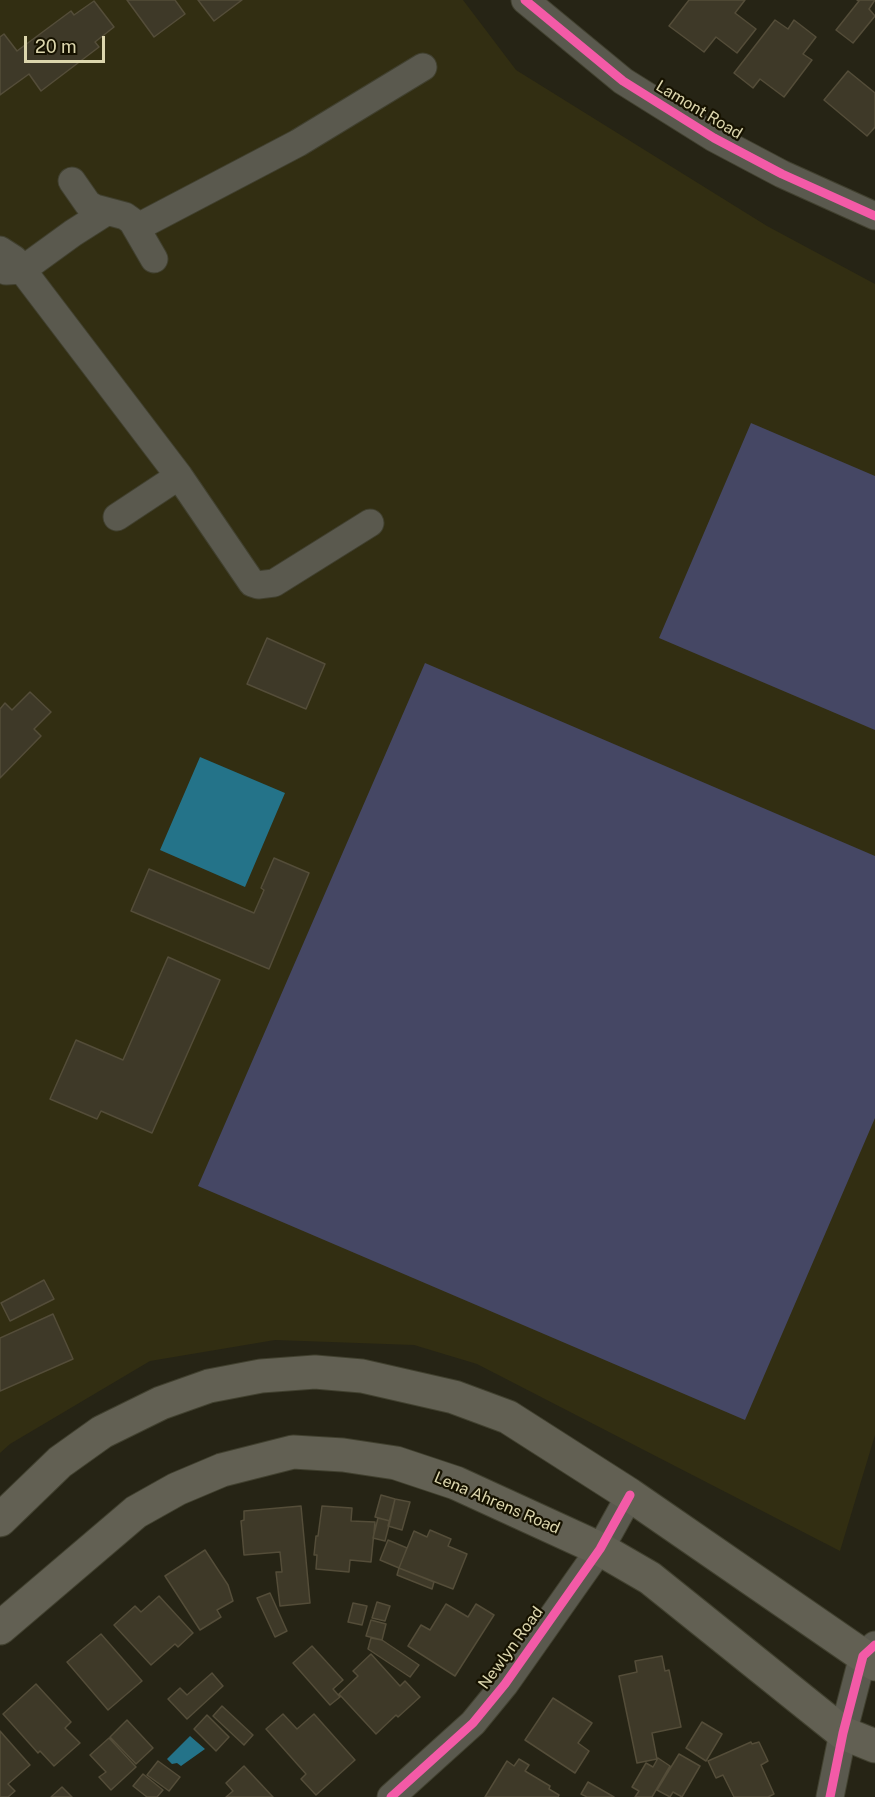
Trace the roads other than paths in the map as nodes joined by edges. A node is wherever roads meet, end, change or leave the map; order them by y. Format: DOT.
graph roads {
  1 [pos="525,0"];
  2 [pos="423,67"];
  3 [pos="72,181"];
  4 [pos="106,212"];
  5 [pos="875,216"];
  6 [pos="136,228"];
  7 [pos="0,250"];
  8 [pos="154,259"];
  9 [pos="11,270"];
  10 [pos="179,477"];
  11 [pos="117,517"];
  12 [pos="370,523"];
  13 [pos="630,1495"];
  14 [pos="0,1520"];
  15 [pos="600,1549"];
  16 [pos="0,1628"];
  17 [pos="871,1655"];
  18 [pos="843,1732"];
  19 [pos="875,1746"];
  20 [pos="392,1797"];
  21 [pos="830,1797"];
  1 -- 5 [label="street, Lamont Road"];
  2 -- 6 [label="street"];
  3 -- 4 [label="street"];
  4 -- 6 [label="street"];
  4 -- 9 [label="street"];
  6 -- 8 [label="street"];
  7 -- 9 [label="street"];
  9 -- 10 [label="street"];
  10 -- 11 [label="street"];
  10 -- 12 [label="street"];
  13 -- 14 [label="main road"];
  13 -- 15 [label="street, Newlyn Road"];
  13 -- 17 [label="main road"];
  15 -- 16 [label="main road, Lena Ahrens Road"];
  15 -- 18 [label="main road, Lena Ahrens Road"];
  15 -- 20 [label="street, Newlyn Road"];
  17 -- 18 [label="street"];
  18 -- 19 [label="main road, Lena Ahrens Road"];
  18 -- 21 [label="street"];
}
